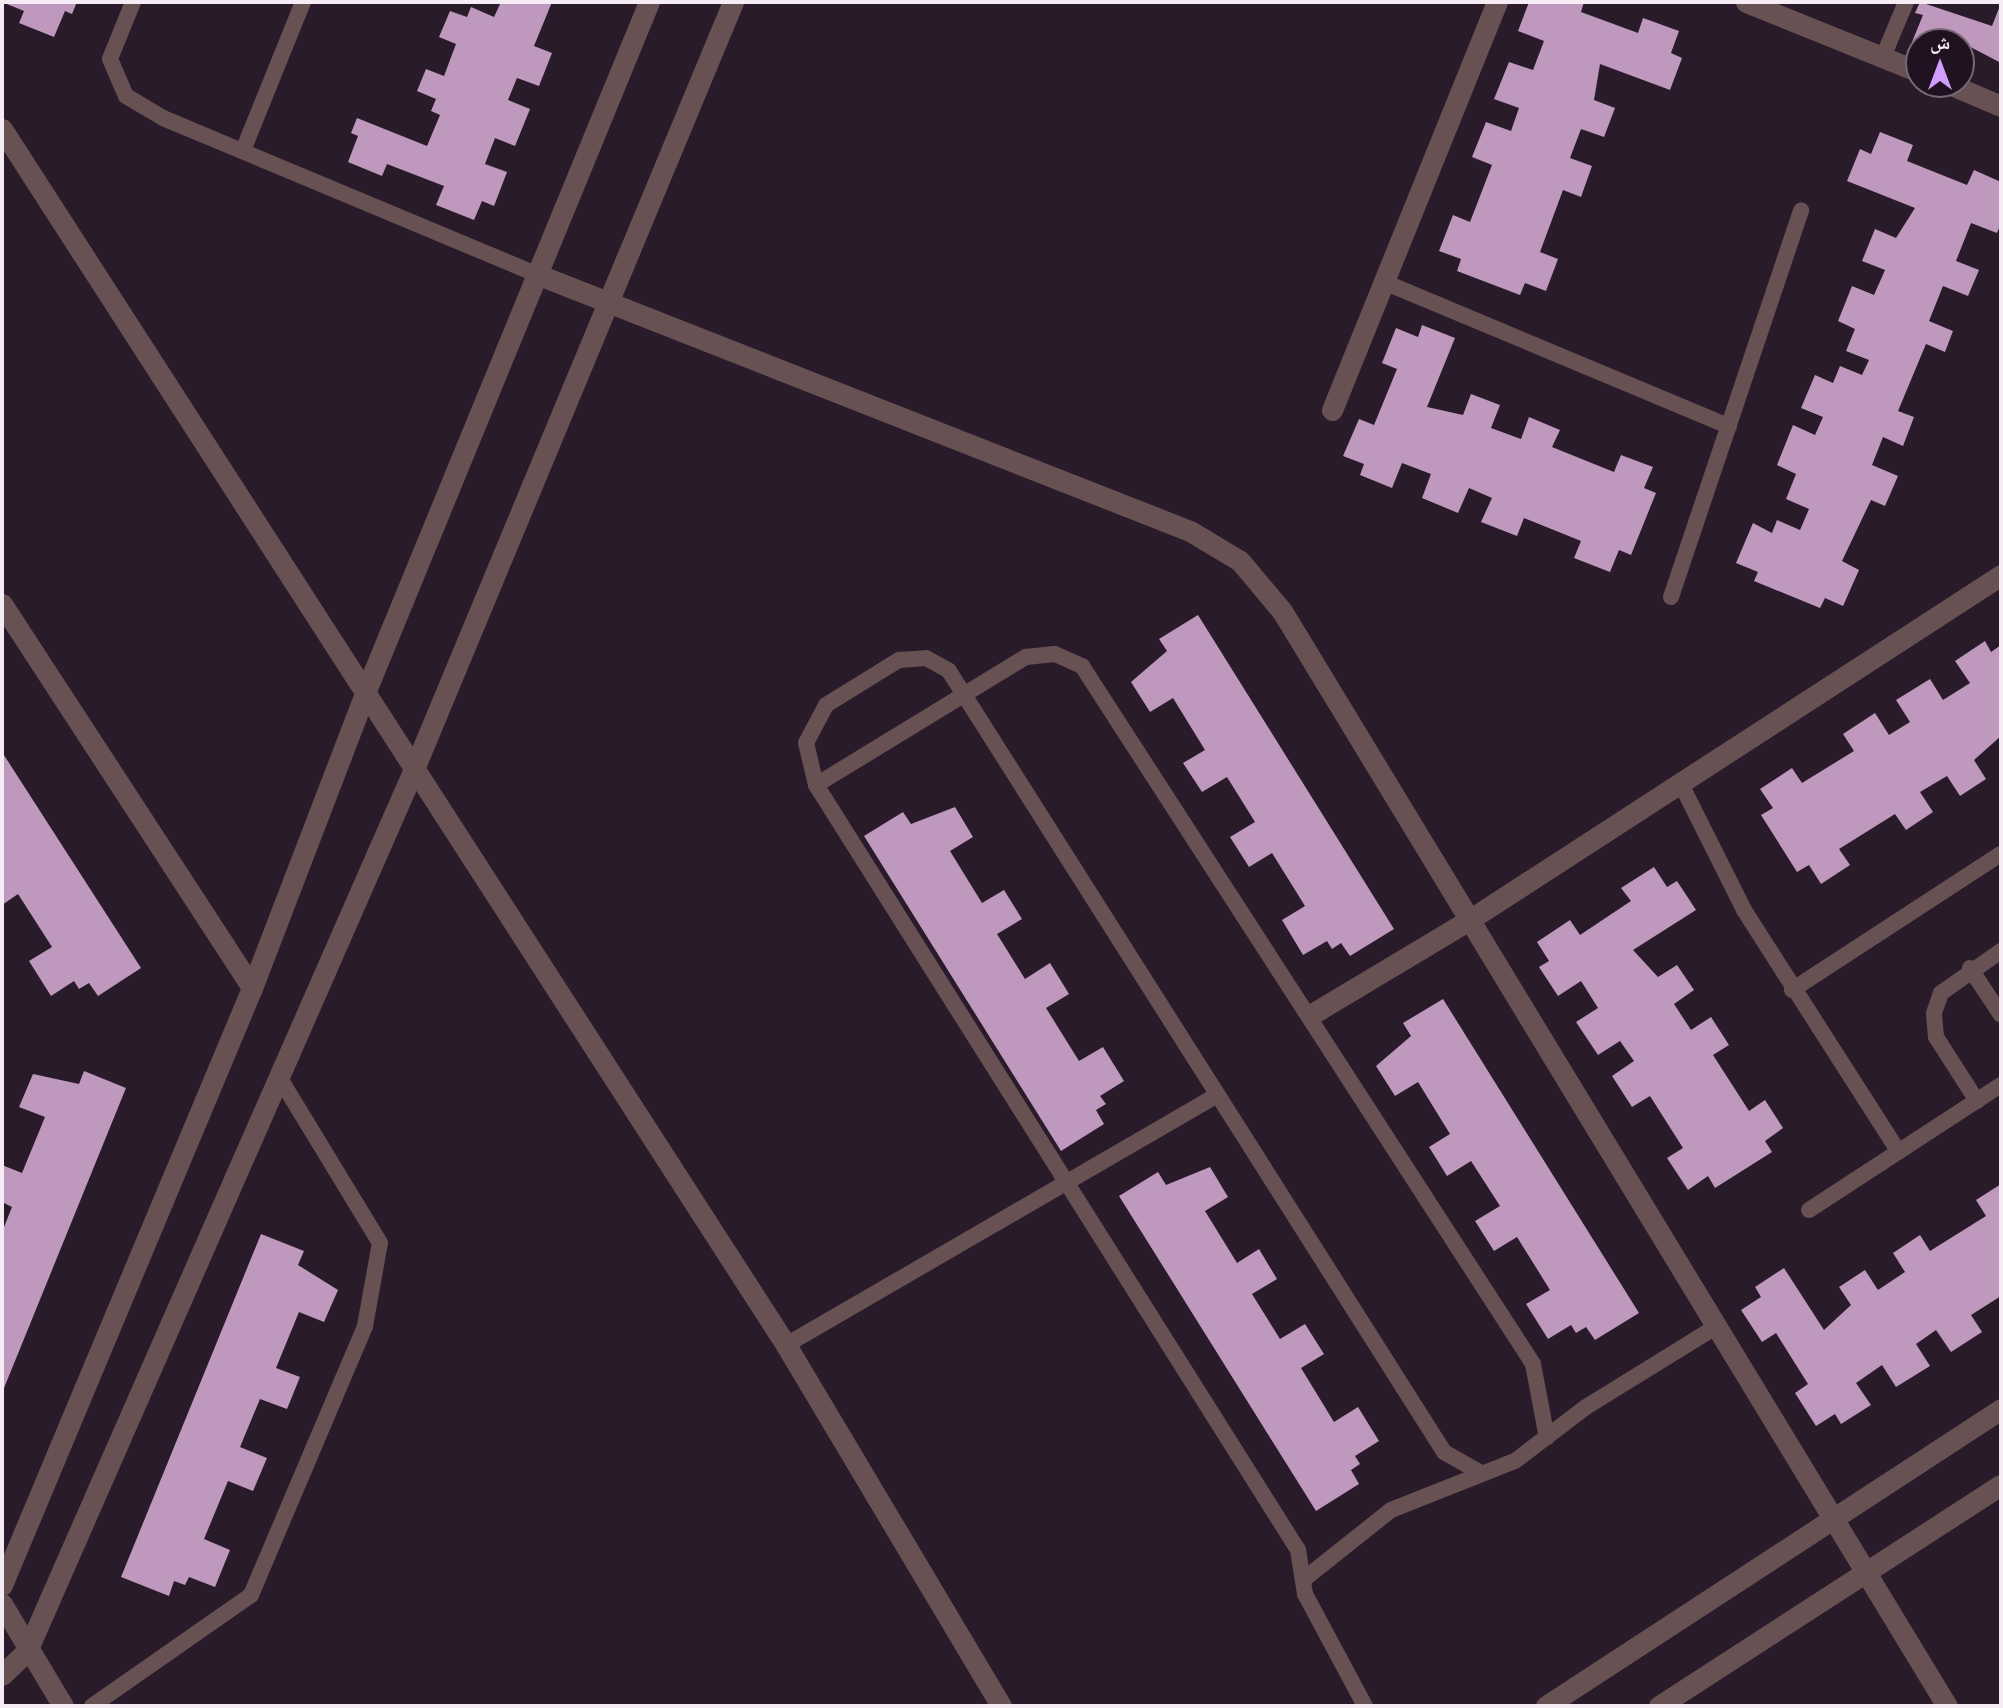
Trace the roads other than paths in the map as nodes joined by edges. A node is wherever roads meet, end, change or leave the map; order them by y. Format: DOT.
graph roads {
  1 [pos="133,2"];
  2 [pos="303,2"];
  3 [pos="649,2"];
  4 [pos="733,2"];
  5 [pos="1497,2"];
  6 [pos="1746,2"];
  7 [pos="1906,2"];
  8 [pos="1771,7"];
  9 [pos="1883,57"];
  10 [pos="1905,66"];
  11 [pos="1975,95"];
  12 [pos="2001,106"];
  13 [pos="2,129"];
  14 [pos="244,148"];
  15 [pos="1801,210"];
  16 [pos="539,275"];
  17 [pos="1384,282"];
  18 [pos="611,305"];
  19 [pos="1332,410"];
  20 [pos="1729,426"];
  21 [pos="2001,575"];
  22 [pos="1671,597"];
  23 [pos="2,604"];
  24 [pos="365,693"];
  25 [pos="966,693"];
  26 [pos="414,769"];
  27 [pos="1681,782"];
  28 [pos="816,785"];
  29 [pos="2001,854"];
  30 [pos="1469,920"];
  31 [pos="2001,951"];
  32 [pos="1970,968"];
  33 [pos="252,988"];
  34 [pos="1792,990"];
  35 [pos="1312,1014"];
  36 [pos="2001,1015"];
  37 [pos="279,1077"];
  38 [pos="2001,1085"];
  39 [pos="1216,1096"];
  40 [pos="1977,1101"];
  41 [pos="1899,1152"];
  42 [pos="1064,1184"];
  43 [pos="1809,1210"];
  44 [pos="1717,1326"];
  45 [pos="786,1345"];
  46 [pos="2001,1409"];
  47 [pos="1547,1438"];
  48 [pos="1481,1473"];
  49 [pos="2001,1485"];
  50 [pos="1835,1519"];
  51 [pos="1865,1575"];
  52 [pos="1303,1580"];
  53 [pos="2,1585"];
  54 [pos="2,1604"];
  55 [pos="27,1651"];
  56 [pos="2,1675"];
  57 [pos="63,1706"];
  58 [pos="92,1706"];
  59 [pos="1001,1706"];
  60 [pos="1364,1706"];
  61 [pos="1546,1706"];
  62 [pos="1659,1706"];
  63 [pos="1947,1706"];
  1 -- 14 [label="lane"];
  2 -- 14 [label="lane"];
  3 -- 16 [label="street"];
  4 -- 18 [label="street"];
  5 -- 17 [label="street"];
  6 -- 8 [label="street"];
  7 -- 9 [label="lane"];
  8 -- 9 [label="street"];
  9 -- 10 [label="street"];
  11 -- 12 [label="street"];
  13 -- 24 [label="street"];
  14 -- 16 [label="lane"];
  15 -- 20 [label="lane"];
  16 -- 18 [label="street"];
  16 -- 24 [label="street"];
  17 -- 19 [label="street"];
  17 -- 20 [label="lane"];
  18 -- 26 [label="street"];
  18 -- 30 [label="street"];
  20 -- 22 [label="lane"];
  21 -- 27 [label="street"];
  23 -- 33 [label="street"];
  24 -- 26 [label="street"];
  24 -- 33 [label="street"];
  25 -- 28 [label="lane"];
  25 -- 28 [label="lane"];
  25 -- 35 [label="lane"];
  25 -- 39 [label="lane"];
  26 -- 37 [label="street"];
  26 -- 45 [label="street"];
  27 -- 30 [label="street"];
  27 -- 34 [label="lane"];
  28 -- 42 [label="lane"];
  29 -- 34 [label="lane"];
  30 -- 35 [label="street"];
  30 -- 44 [label="street"];
  31 -- 32 [label="lane"];
  32 -- 36 [label="lane"];
  32 -- 40 [label="lane"];
  33 -- 53 [label="street"];
  34 -- 41 [label="lane"];
  35 -- 47 [label="lane"];
  37 -- 55 [label="street"];
  37 -- 58 [label="lane"];
  38 -- 40 [label="lane"];
  39 -- 42 [label="lane"];
  39 -- 48 [label="lane"];
  40 -- 41 [label="lane"];
  41 -- 43 [label="lane"];
  42 -- 45 [label="lane"];
  42 -- 52 [label="lane"];
  44 -- 47 [label="lane"];
  44 -- 50 [label="street"];
  45 -- 59 [label="street"];
  46 -- 50 [label="street"];
  47 -- 48 [label="lane"];
  48 -- 52 [label="lane"];
  49 -- 51 [label="street"];
  50 -- 51 [label="street"];
  50 -- 61 [label="street"];
  51 -- 62 [label="street"];
  51 -- 63 [label="street"];
  52 -- 60 [label="lane"];
  54 -- 55 [label="street"];
  55 -- 56 [label="street"];
  55 -- 57 [label="street"];
}
